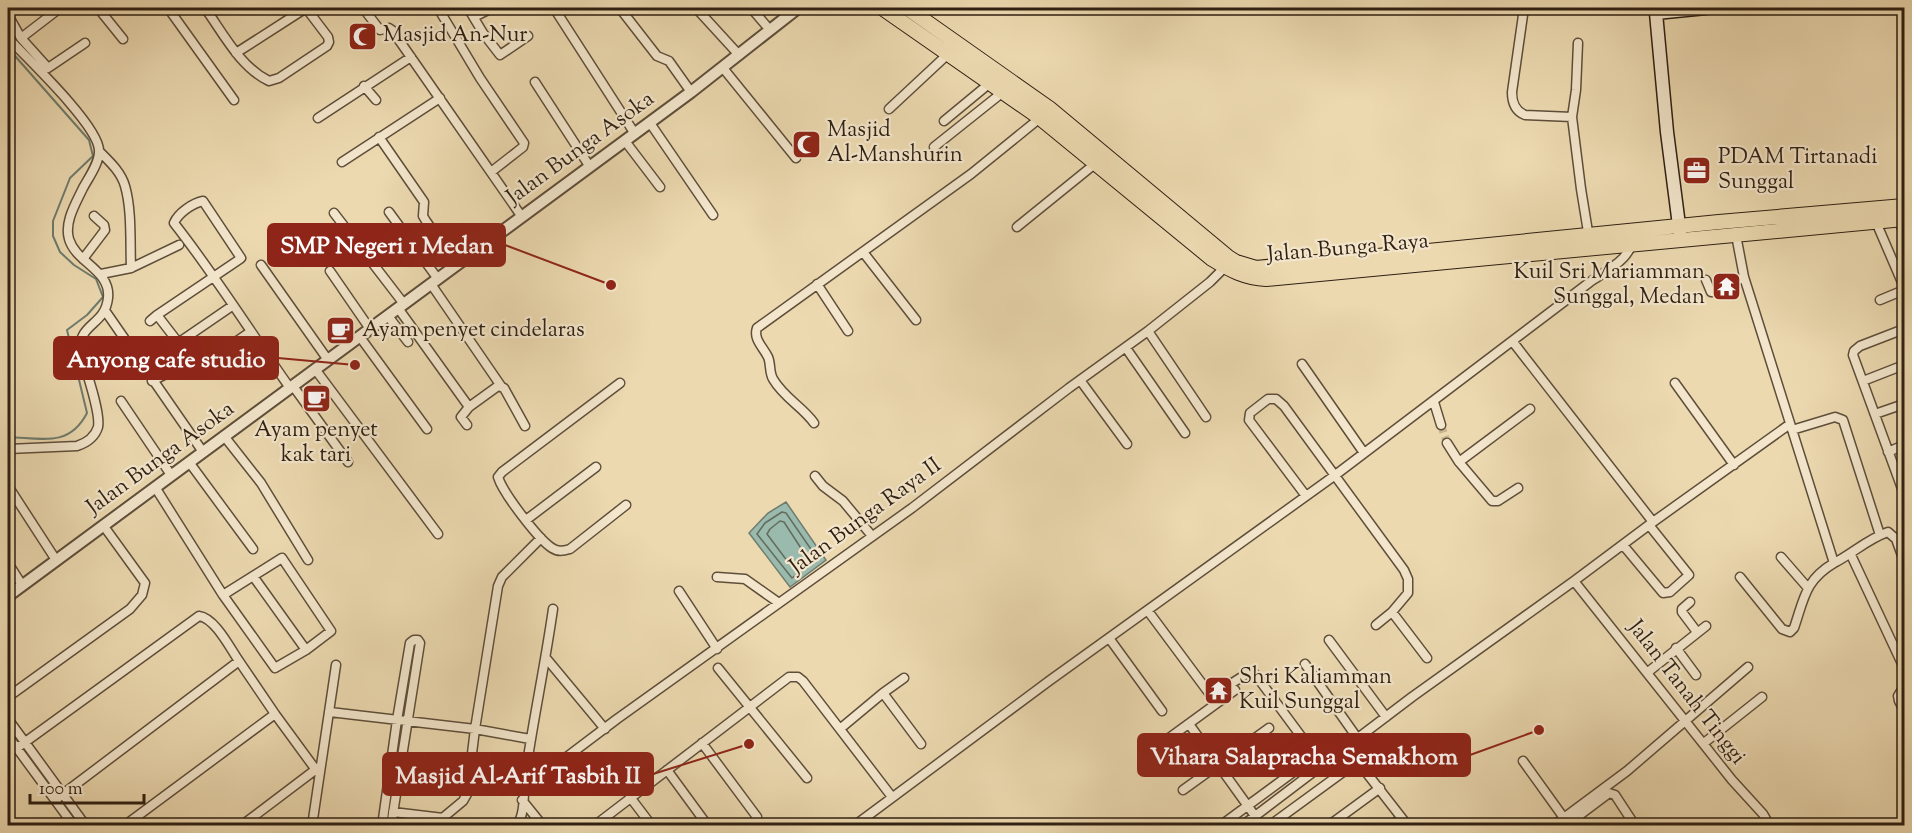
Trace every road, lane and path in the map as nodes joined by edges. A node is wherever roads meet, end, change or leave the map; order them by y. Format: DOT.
graph roads {
  1 [pos="60,8"];
  2 [pos="98,8"];
  3 [pos="104,8"];
  4 [pos="168,8"];
  5 [pos="220,8"];
  6 [pos="306,8"];
  7 [pos="363,8"];
  8 [pos="438,8"];
  9 [pos="468,8"];
  10 [pos="492,8"];
  11 [pos="554,8"];
  12 [pos="696,8"];
  13 [pos="751,8"];
  14 [pos="798,8"];
  15 [pos="882,8"];
  16 [pos="907,8"];
  17 [pos="1524,8"];
  18 [pos="1706,8"];
  19 [pos="1655,10"];
  20 [pos="208,11"];
  21 [pos="622,11"];
  22 [pos="8,15"];
  23 [pos="474,17"];
  24 [pos="770,30"];
  25 [pos="528,36"];
  26 [pos="8,38"];
  27 [pos="21,38"];
  28 [pos="85,43"];
  29 [pos="1578,43"];
  30 [pos="236,53"];
  31 [pos="948,54"];
  32 [pos="739,55"];
  33 [pos="411,57"];
  34 [pos="723,68"];
  35 [pos="535,81"];
  36 [pos="990,83"];
  37 [pos="364,86"];
  38 [pos="691,92"];
  39 [pos="1004,93"];
  40 [pos="440,98"];
  41 [pos="234,100"];
  42 [pos="376,100"];
  43 [pos="889,109"];
  44 [pos="1572,117"];
  45 [pos="318,118"];
  46 [pos="1040,118"];
  47 [pos="944,121"];
  48 [pos="650,123"];
  49 [pos="635,134"];
  50 [pos="379,137"];
  51 [pos="626,141"];
  52 [pos="934,147"];
  53 [pos="100,152"];
  54 [pos="796,158"];
  55 [pos="342,162"];
  56 [pos="1106,166"];
  57 [pos="590,167"];
  58 [pos="490,172"];
  59 [pos="660,187"];
  60 [pos="1905,206"];
  61 [pos="389,212"];
  62 [pos="333,213"];
  63 [pos="713,215"];
  64 [pos="94,216"];
  65 [pos="522,217"];
  66 [pos="1902,219"];
  67 [pos="1876,222"];
  68 [pos="1679,226"];
  69 [pos="1017,227"];
  70 [pos="1637,230"];
  71 [pos="1736,235"];
  72 [pos="1905,235"];
  73 [pos="1681,241"];
  74 [pos="1589,242"];
  75 [pos="180,245"];
  76 [pos="1634,245"];
  77 [pos="863,252"];
  78 [pos="1444,256"];
  79 [pos="83,259"];
  80 [pos="261,265"];
  81 [pos="457,265"];
  82 [pos="1225,267"];
  83 [pos="131,268"];
  84 [pos="330,271"];
  85 [pos="101,274"];
  86 [pos="213,277"];
  87 [pos="1744,278"];
  88 [pos="1706,280"];
  89 [pos="434,281"];
  90 [pos="817,284"];
  91 [pos="1905,288"];
  92 [pos="1880,300"];
  93 [pos="232,306"];
  94 [pos="401,306"];
  95 [pos="106,312"];
  96 [pos="158,315"];
  97 [pos="388,316"];
  98 [pos="915,320"];
  99 [pos="150,321"];
  100 [pos="370,329"];
  101 [pos="1905,329"];
  102 [pos="848,331"];
  103 [pos="250,332"];
  104 [pos="1148,332"];
  105 [pos="360,336"];
  106 [pos="408,342"];
  107 [pos="1513,342"];
  108 [pos="178,343"];
  109 [pos="1126,348"];
  110 [pos="328,360"];
  111 [pos="1302,364"];
  112 [pos="184,365"];
  113 [pos="1905,365"];
  114 [pos="315,369"];
  115 [pos="1080,380"];
  116 [pos="152,381"];
  117 [pos="1863,381"];
  118 [pos="620,383"];
  119 [pos="1675,383"];
  120 [pos="501,386"];
  121 [pos="291,387"];
  122 [pos="121,401"];
  123 [pos="1434,402"];
  124 [pos="1905,404"];
  125 [pos="469,407"];
  126 [pos="1530,409"];
  127 [pos="1875,414"];
  128 [pos="1206,417"];
  129 [pos="814,423"];
  130 [pos="467,425"];
  131 [pos="1441,425"];
  132 [pos="525,426"];
  133 [pos="1791,427"];
  134 [pos="427,429"];
  135 [pos="1185,433"];
  136 [pos="224,436"];
  137 [pos="1447,443"];
  138 [pos="1127,444"];
  139 [pos="1905,446"];
  140 [pos="8,449"];
  141 [pos="203,452"];
  142 [pos="1888,452"];
  143 [pos="1364,453"];
  144 [pos="189,462"];
  145 [pos="348,462"];
  146 [pos="1459,462"];
  147 [pos="1734,465"];
  148 [pos="596,467"];
  149 [pos="171,475"];
  150 [pos="815,476"];
  151 [pos="1334,476"];
  152 [pos="8,486"];
  153 [pos="155,487"];
  154 [pos="1518,488"];
  155 [pos="1903,489"];
  156 [pos="1306,496"];
  157 [pos="626,505"];
  158 [pos="526,520"];
  159 [pos="1651,524"];
  160 [pos="103,525"];
  161 [pos="438,534"];
  162 [pos="1880,535"];
  163 [pos="872,536"];
  164 [pos="541,538"];
  165 [pos="1623,545"];
  166 [pos="253,549"];
  167 [pos="1851,555"];
  168 [pos="1781,556"];
  169 [pos="56,560"];
  170 [pos="308,560"];
  171 [pos="1905,561"];
  172 [pos="8,563"];
  173 [pos="1834,563"];
  174 [pos="253,576"];
  175 [pos="717,577"];
  176 [pos="1740,577"];
  177 [pos="1574,582"];
  178 [pos="22,585"];
  179 [pos="1808,588"];
  180 [pos="680,591"];
  181 [pos="223,595"];
  182 [pos="8,596"];
  183 [pos="1690,602"];
  184 [pos="779,603"];
  185 [pos="553,609"];
  186 [pos="1148,611"];
  187 [pos="1392,612"];
  188 [pos="1376,625"];
  189 [pos="1706,626"];
  190 [pos="1698,632"];
  191 [pos="1109,638"];
  192 [pos="1329,640"];
  193 [pos="1676,648"];
  194 [pos="717,649"];
  195 [pos="306,650"];
  196 [pos="546,658"];
  197 [pos="1427,658"];
  198 [pos="239,661"];
  199 [pos="1305,664"];
  200 [pos="336,665"];
  201 [pos="1748,667"];
  202 [pos="718,668"];
  203 [pos="1905,668"];
  204 [pos="1648,672"];
  205 [pos="1696,675"];
  206 [pos="904,678"];
  207 [pos="1905,686"];
  208 [pos="1235,690"];
  209 [pos="883,693"];
  210 [pos="1762,696"];
  211 [pos="8,697"];
  212 [pos="750,708"];
  213 [pos="1905,710"];
  214 [pos="1162,711"];
  215 [pos="330,712"];
  216 [pos="275,714"];
  217 [pos="1386,717"];
  218 [pos="8,719"];
  219 [pos="397,720"];
  220 [pos="408,721"];
  221 [pos="1686,721"];
  222 [pos="1189,724"];
  223 [pos="841,728"];
  224 [pos="1269,728"];
  225 [pos="475,729"];
  226 [pos="604,729"];
  227 [pos="8,736"];
  228 [pos="1358,739"];
  229 [pos="530,740"];
  230 [pos="702,743"];
  231 [pos="1704,743"];
  232 [pos="921,744"];
  233 [pos="21,745"];
  234 [pos="1154,749"];
  235 [pos="1523,761"];
  236 [pos="1219,765"];
  237 [pos="1323,766"];
  238 [pos="319,767"];
  239 [pos="667,770"];
  240 [pos="1296,770"];
  241 [pos="807,778"];
  242 [pos="1380,788"];
  243 [pos="523,790"];
  244 [pos="1183,790"];
  245 [pos="63,794"];
  246 [pos="630,797"];
  247 [pos="892,797"];
  248 [pos="55,800"];
  249 [pos="522,800"];
  250 [pos="1248,805"];
  251 [pos="393,812"];
  252 [pos="757,817"];
  253 [pos="444,818"];
  254 [pos="1401,818"];
  255 [pos="1250,822"];
  256 [pos="1565,822"];
  257 [pos="74,825"];
  258 [pos="86,825"];
  259 [pos="124,825"];
  260 [pos="241,825"];
  261 [pos="312,825"];
  262 [pos="382,825"];
  263 [pos="391,825"];
  264 [pos="433,825"];
  265 [pos="516,825"];
  266 [pos="543,825"];
  267 [pos="594,825"];
  268 [pos="652,825"];
  269 [pos="708,825"];
  270 [pos="854,825"];
  271 [pos="1220,825"];
  272 [pos="1269,825"];
  273 [pos="1328,825"];
  274 [pos="1391,825"];
  275 [pos="1408,825"];
  276 [pos="1553,825"];
  277 [pos="1633,825"];
  278 [pos="1770,825"];
  1 -- 27 [label="street"];
  2 -- 3 [label="street"];
  4 -- 41 [label="street"];
  5 -- 20 [label="street"];
  6 -- 30 [label="street"];
  6 -- 30 [label="street"];
  7 -- 33 [label="street"];
  8 -- 58 [label="street"];
  9 -- 23 [label="street"];
  10 -- 23 [label="street"];
  11 -- 49 [label="street"];
  12 -- 32 [label="street"];
  13 -- 24 [label="street"];
  14 -- 24 [label="street, Jalan Bunga Asoka"];
  15 -- 31 [label="main road, Jalan Bunga Raya"];
  16 -- 56 [label="main road, Jalan Bunga Raya"];
  17 -- 44 [label="street"];
  18 -- 19 [label="main road"];
  19 -- 68 [label="main road"];
  20 -- 30 [label="street"];
  21 -- 38 [label="street"];
  22 -- 27 [label="street"];
  23 -- 25 [label="street"];
  24 -- 32 [label="street, Jalan Bunga Asoka"];
  26 -- 53 [label="street"];
  27 -- 28 [label="street"];
  29 -- 44 [label="street"];
  31 -- 36 [label="main road, Jalan Bunga Raya"];
  31 -- 43 [label="street"];
  32 -- 34 [label="street, Jalan Bunga Asoka"];
  33 -- 37 [label="street"];
  33 -- 40 [label="street"];
  34 -- 38 [label="street, Jalan Bunga Asoka"];
  34 -- 54 [label="street"];
  35 -- 57 [label="street"];
  36 -- 39 [label="main road, Jalan Bunga Raya"];
  36 -- 47 [label="street"];
  37 -- 42 [label="street"];
  37 -- 45 [label="street"];
  38 -- 48 [label="street, Jalan Bunga Asoka"];
  39 -- 46 [label="main road, Jalan Bunga Raya"];
  39 -- 52 [label="street"];
  40 -- 50 [label="street"];
  40 -- 58 [label="street"];
  44 -- 74 [label="street"];
  46 -- 56 [label="main road, Jalan Bunga Raya"];
  46 -- 77 [label="street"];
  48 -- 49 [label="street, Jalan Bunga Asoka"];
  48 -- 63 [label="street"];
  49 -- 51 [label="street, Jalan Bunga Asoka"];
  50 -- 55 [label="street"];
  50 -- 81 [label="street"];
  51 -- 57 [label="street, Jalan Bunga Asoka"];
  51 -- 59 [label="street"];
  53 -- 79 [label="street"];
  53 -- 83 [label="street"];
  56 -- 69 [label="street"];
  56 -- 78 [label="main road, Jalan Bunga Raya"];
  56 -- 82 [label="main road, Jalan Bunga Raya"];
  57 -- 65 [label="street, Jalan Bunga Asoka"];
  58 -- 65 [label="street"];
  60 -- 68 [label="main road, Jalan Bunga Raya"];
  61 -- 89 [label="street"];
  62 -- 94 [label="street"];
  64 -- 79 [label="street"];
  65 -- 81 [label="street, Jalan Bunga Asoka"];
  66 -- 67 [label="main road, Jalan Bunga Raya"];
  66 -- 72 [label="street"];
  67 -- 71 [label="main road, Jalan Bunga Raya"];
  67 -- 91 [label="street"];
  68 -- 70 [label="main road, Jalan Bunga Raya"];
  68 -- 73 [label="main road"];
  70 -- 74 [label="main road, Jalan Bunga Raya"];
  70 -- 76 [label="street"];
  71 -- 73 [label="main road, Jalan Bunga Raya"];
  71 -- 87 [label="street"];
  73 -- 76 [label="main road, Jalan Bunga Raya"];
  74 -- 76 [label="main road, Jalan Bunga Raya"];
  74 -- 78 [label="main road, Jalan Bunga Raya"];
  75 -- 83 [label="street"];
  76 -- 107 [label="street"];
  77 -- 90 [label="street"];
  77 -- 98 [label="street"];
  78 -- 82 [label="main road, Jalan Bunga Raya"];
  79 -- 85 [label="street"];
  80 -- 110 [label="street"];
  81 -- 89 [label="street, Jalan Bunga Asoka"];
  82 -- 104 [label="street, Jalan Bunga Raya II"];
  83 -- 85 [label="street"];
  84 -- 100 [label="street"];
  85 -- 95 [label="street"];
  86 -- 86 [label="street"];
  86 -- 93 [label="street"];
  86 -- 96 [label="street"];
  87 -- 88 [label="street"];
  87 -- 133 [label="street"];
  89 -- 94 [label="street, Jalan Bunga Asoka"];
  89 -- 120 [label="street"];
  90 -- 102 [label="street"];
  90 -- 129 [label="street"];
  91 -- 92 [label="street"];
  93 -- 103 [label="street"];
  93 -- 108 [label="street"];
  94 -- 97 [label="street, Jalan Bunga Asoka"];
  94 -- 125 [label="street"];
  95 -- 116 [label="street"];
  95 -- 140 [label="street"];
  96 -- 99 [label="street"];
  96 -- 108 [label="street"];
  97 -- 100 [label="street, Jalan Bunga Asoka"];
  97 -- 106 [label="street"];
  100 -- 105 [label="street, Jalan Bunga Asoka"];
  101 -- 117 [label="street"];
  103 -- 108 [label="street"];
  103 -- 121 [label="street"];
  104 -- 109 [label="street, Jalan Bunga Raya II"];
  104 -- 128 [label="street"];
  105 -- 110 [label="street, Jalan Bunga Asoka"];
  105 -- 134 [label="street"];
  107 -- 123 [label="street"];
  107 -- 159 [label="street"];
  109 -- 115 [label="street, Jalan Bunga Raya II"];
  109 -- 135 [label="street"];
  110 -- 114 [label="street, Jalan Bunga Asoka"];
  111 -- 143 [label="street"];
  112 -- 116 [label="street"];
  113 -- 117 [label="street"];
  114 -- 121 [label="street, Jalan Bunga Asoka"];
  114 -- 161 [label="street"];
  115 -- 138 [label="street"];
  115 -- 163 [label="street, Jalan Bunga Raya II"];
  116 -- 141 [label="street"];
  117 -- 127 [label="street"];
  118 -- 158 [label="street"];
  119 -- 147 [label="street"];
  120 -- 125 [label="street"];
  120 -- 132 [label="street"];
  121 -- 136 [label="street, Jalan Bunga Asoka"];
  121 -- 145 [label="street"];
  122 -- 149 [label="street"];
  123 -- 131 [label="street"];
  123 -- 143 [label="street"];
  124 -- 127 [label="street"];
  125 -- 130 [label="street"];
  126 -- 146 [label="street"];
  127 -- 142 [label="street"];
  133 -- 147 [label="street"];
  133 -- 162 [label="street"];
  133 -- 173 [label="street"];
  136 -- 141 [label="street, Jalan Bunga Asoka"];
  136 -- 170 [label="street"];
  137 -- 146 [label="street"];
  139 -- 142 [label="street"];
  141 -- 144 [label="street, Jalan Bunga Asoka"];
  142 -- 155 [label="street"];
  143 -- 151 [label="street"];
  144 -- 149 [label="street, Jalan Bunga Asoka"];
  144 -- 166 [label="street"];
  146 -- 154 [label="street"];
  147 -- 159 [label="street"];
  148 -- 158 [label="street"];
  149 -- 153 [label="street, Jalan Bunga Asoka"];
  150 -- 163 [label="street"];
  151 -- 156 [label="street"];
  151 -- 156 [label="street"];
  151 -- 187 [label="street"];
  152 -- 169 [label="street"];
  153 -- 160 [label="street, Jalan Bunga Asoka"];
  153 -- 181 [label="street"];
  156 -- 186 [label="street"];
  157 -- 164 [label="street"];
  158 -- 164 [label="street"];
  159 -- 165 [label="street"];
  159 -- 165 [label="street"];
  160 -- 169 [label="street, Jalan Bunga Asoka"];
  160 -- 211 [label="street"];
  162 -- 167 [label="street"];
  162 -- 171 [label="street"];
  163 -- 184 [label="street, Jalan Bunga Raya II"];
  164 -- 225 [label="street"];
  165 -- 177 [label="street"];
  167 -- 173 [label="street"];
  167 -- 203 [label="street"];
  168 -- 179 [label="street"];
  169 -- 178 [label="street, Jalan Bunga Asoka"];
  172 -- 178 [label="street"];
  173 -- 179 [label="street"];
  174 -- 181 [label="street"];
  174 -- 195 [label="street"];
  174 -- 195 [label="street"];
  175 -- 184 [label="street"];
  176 -- 179 [label="street"];
  177 -- 204 [label="street, Jalan Tanah Tinggi"];
  177 -- 217 [label="street"];
  178 -- 182 [label="street, Jalan Bunga Asoka"];
  180 -- 194 [label="street"];
  181 -- 195 [label="street"];
  183 -- 190 [label="street"];
  184 -- 194 [label="street, Jalan Bunga Raya II"];
  185 -- 196 [label="street"];
  186 -- 191 [label="street"];
  186 -- 237 [label="street"];
  187 -- 188 [label="street"];
  187 -- 197 [label="street"];
  189 -- 190 [label="street"];
  190 -- 193 [label="street"];
  191 -- 214 [label="street"];
  191 -- 247 [label="street"];
  192 -- 217 [label="street"];
  193 -- 204 [label="street"];
  193 -- 205 [label="street"];
  194 -- 226 [label="street, Jalan Bunga Raya II"];
  196 -- 226 [label="street"];
  196 -- 229 [label="street"];
  198 -- 216 [label="street"];
  198 -- 233 [label="street"];
  198 -- 245 [label="street"];
  199 -- 228 [label="street"];
  200 -- 215 [label="street"];
  201 -- 221 [label="street"];
  202 -- 212 [label="street"];
  204 -- 221 [label="street, Jalan Tanah Tinggi"];
  206 -- 209 [label="street"];
  207 -- 213 [label="street"];
  208 -- 222 [label="street"];
  209 -- 223 [label="street"];
  209 -- 232 [label="street"];
  210 -- 231 [label="street"];
  212 -- 223 [label="street"];
  212 -- 230 [label="street"];
  212 -- 241 [label="street"];
  215 -- 219 [label="street"];
  215 -- 238 [label="street"];
  216 -- 238 [label="street"];
  216 -- 259 [label="street"];
  217 -- 228 [label="street"];
  218 -- 233 [label="street"];
  219 -- 220 [label="street"];
  219 -- 220 [label="street"];
  219 -- 262 [label="street"];
  220 -- 225 [label="street"];
  220 -- 251 [label="street"];
  221 -- 231 [label="street, Jalan Tanah Tinggi"];
  221 -- 256 [label="street"];
  222 -- 234 [label="street"];
  222 -- 236 [label="street"];
  223 -- 247 [label="street"];
  224 -- 236 [label="street"];
  225 -- 229 [label="street"];
  225 -- 253 [label="street"];
  226 -- 243 [label="street, Jalan Bunga Raya II"];
  227 -- 233 [label="street"];
  228 -- 237 [label="street"];
  229 -- 243 [label="street"];
  230 -- 239 [label="street"];
  230 -- 252 [label="street"];
  231 -- 278 [label="street, Jalan Tanah Tinggi"];
  233 -- 245 [label="street"];
  233 -- 248 [label="street"];
  235 -- 256 [label="street"];
  236 -- 244 [label="street"];
  236 -- 250 [label="street"];
  237 -- 255 [label="street"];
  238 -- 260 [label="street"];
  238 -- 261 [label="street"];
  239 -- 246 [label="street"];
  239 -- 269 [label="street"];
  240 -- 250 [label="street"];
  242 -- 254 [label="street"];
  242 -- 272 [label="street"];
  242 -- 273 [label="street"];
  243 -- 249 [label="street"];
  245 -- 248 [label="street"];
  245 -- 258 [label="street"];
  246 -- 267 [label="street"];
  246 -- 268 [label="street"];
  247 -- 270 [label="street"];
  248 -- 257 [label="street"];
  249 -- 265 [label="street"];
  249 -- 266 [label="street"];
  250 -- 255 [label="street"];
  250 -- 271 [label="street"];
  251 -- 253 [label="street"];
  251 -- 263 [label="street"];
  253 -- 264 [label="street"];
  254 -- 274 [label="street"];
  254 -- 275 [label="street"];
  256 -- 276 [label="street"];
  256 -- 277 [label="street"];
}
